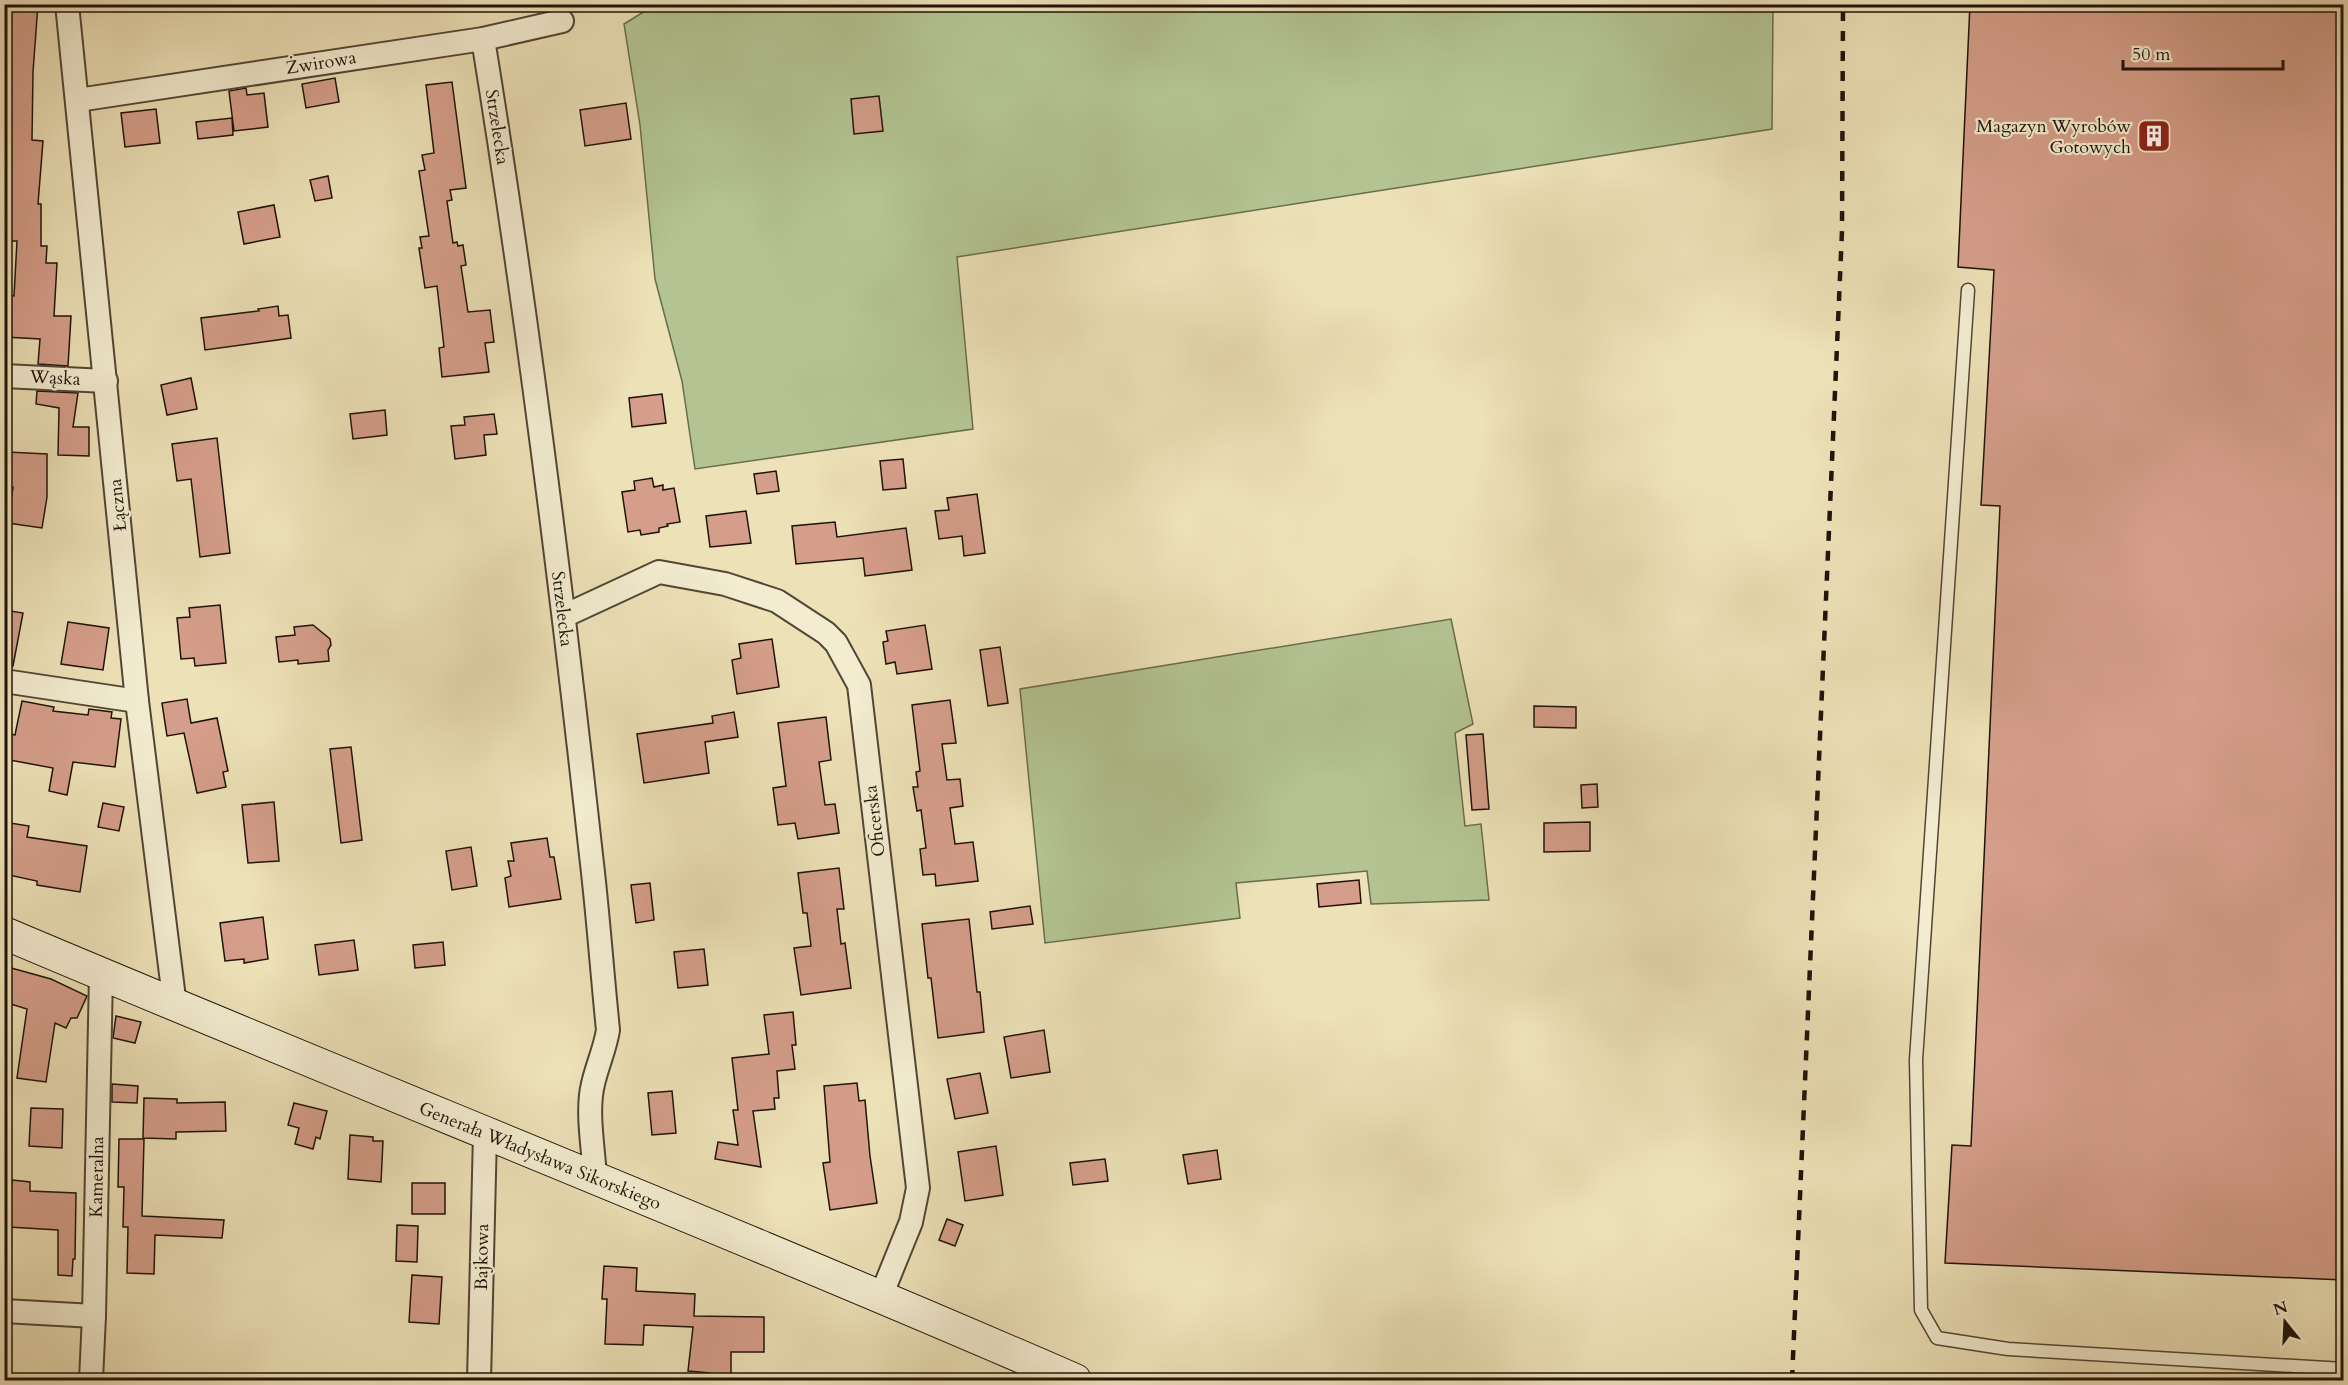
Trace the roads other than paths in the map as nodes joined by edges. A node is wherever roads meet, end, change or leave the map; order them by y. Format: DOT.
graph roads {
  1 [pos="67,4"];
  2 [pos="562,21"];
  3 [pos="483,39"];
  4 [pos="78,100"];
  5 [pos="1968,290"];
  6 [pos="4,376"];
  7 [pos="106,381"];
  8 [pos="564,616"];
  9 [pos="4,681"];
  10 [pos="137,701"];
  11 [pos="4,933"];
  12 [pos="100,974"];
  13 [pos="175,1006"];
  14 [pos="485,1134"];
  15 [pos="596,1179"];
  16 [pos="881,1296"];
  17 [pos="4,1311"];
  18 [pos="94,1316"];
  19 [pos="2343,1369"];
  20 [pos="91,1380"];
  21 [pos="479,1380"];
  22 [pos="1075,1380"];
  1 -- 4 [label="street, Łączna"];
  2 -- 3 [label="street, Żwirowa"];
  3 -- 4 [label="street, Żwirowa"];
  3 -- 8 [label="street, Strzelecka"];
  4 -- 7 [label="street, Łączna"];
  5 -- 19 [label="lane"];
  6 -- 7 [label="street, Wąska"];
  7 -- 10 [label="street, Łączna"];
  8 -- 15 [label="street, Strzelecka"];
  8 -- 16 [label="street, Oficerska"];
  9 -- 10 [label="street"];
  10 -- 13 [label="street, Łączna"];
  11 -- 12 [label="street, Generała Władysława Sikorskiego"];
  12 -- 13 [label="street, Generała Władysława Sikorskiego"];
  12 -- 18 [label="street, Kameralna"];
  13 -- 14 [label="street, Generała Władysława Sikorskiego"];
  14 -- 15 [label="street, Generała Władysława Sikorskiego"];
  14 -- 21 [label="street, Bajkowa"];
  15 -- 16 [label="street, Generała Władysława Sikorskiego"];
  16 -- 22 [label="street, Generała Władysława Sikorskiego"];
  17 -- 18 [label="street"];
  18 -- 20 [label="street, Kameralna"];
}
